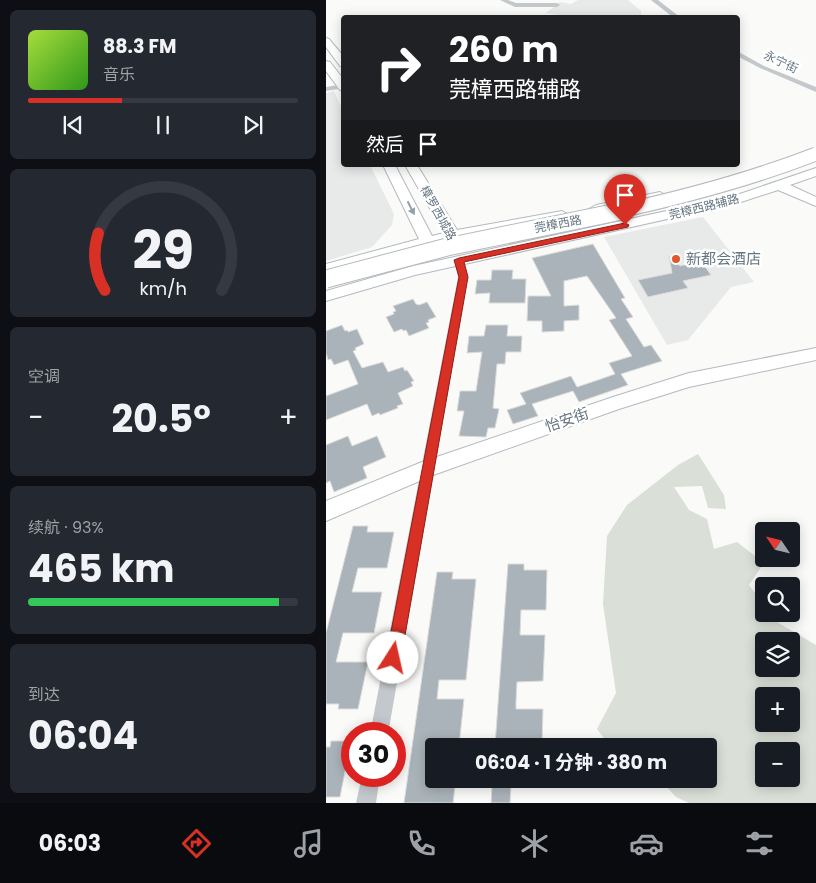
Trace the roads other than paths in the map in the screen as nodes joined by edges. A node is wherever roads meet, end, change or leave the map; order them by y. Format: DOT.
graph roads {
  1 [pos="504,0"];
  2 [pos="654,0"];
  3 [pos="557,5"];
  4 [pos="674,15"];
  5 [pos="326,41"];
  6 [pos="740,54"];
  7 [pos="341,60"];
  8 [pos="326,64"];
  9 [pos="341,83"];
  10 [pos="341,86"];
  11 [pos="326,89"];
  12 [pos="816,90"];
  13 [pos="816,147"];
  14 [pos="816,154"];
  15 [pos="816,163"];
  16 [pos="390,167"];
  17 [pos="412,167"];
  18 [pos="816,172"];
  19 [pos="780,186"];
  20 [pos="816,202"];
  21 [pos="539,220"];
  22 [pos="453,235"];
  23 [pos="550,241"];
  24 [pos="428,242"];
  25 [pos="459,260"];
  26 [pos="326,269"];
  27 [pos="326,279"];
  28 [pos="326,288"];
  29 [pos="326,296"];
  30 [pos="816,354"];
  31 [pos="428,468"];
  32 [pos="326,511"];
  33 [pos="381,722"];
  34 [pos="369,787"];
  35 [pos="366,803"];
  1 -- 3 [label="street"];
  2 -- 4 [label="street"];
  5 -- 7 [label="main road"];
  6 -- 12 [label="street, 永宁街"];
  8 -- 9 [label="main road"];
  10 -- 11 [label="street"];
  13 -- 21 [label="main road, 莞樟西路辅路"];
  14 -- 27 [label="main road, 莞樟西路, bridge"];
  15 -- 28 [label="main road, 莞樟西路"];
  16 -- 24 [label="main road, 樟罗西城路, one-way"];
  17 -- 22 [label="main road, 樟罗西城路"];
  18 -- 19 [label="main road, 莞樟西路辅路"];
  19 -- 20 [label="main road"];
  19 -- 23 [label="main road, 莞樟西路辅路"];
  21 -- 22 [label="main road, 莞樟西路辅路"];
  21 -- 23 [label="main road"];
  22 -- 24 [label="main road, 莞樟西路辅路"];
  22 -- 25 [label="main road, 樟罗西城路"];
  23 -- 25 [label="main road, 莞樟西路辅路"];
  24 -- 25 [label="main road, 樟罗西城路"];
  24 -- 26 [label="main road, 莞樟西路辅路"];
  25 -- 29 [label="main road, 莞樟西路辅路"];
  25 -- 31 [label="street"];
  30 -- 31 [label="main road, 怡安街"];
  31 -- 32 [label="main road, 怡安街"];
  31 -- 33 [label="street"];
  34 -- 35 [label="street"];
}
